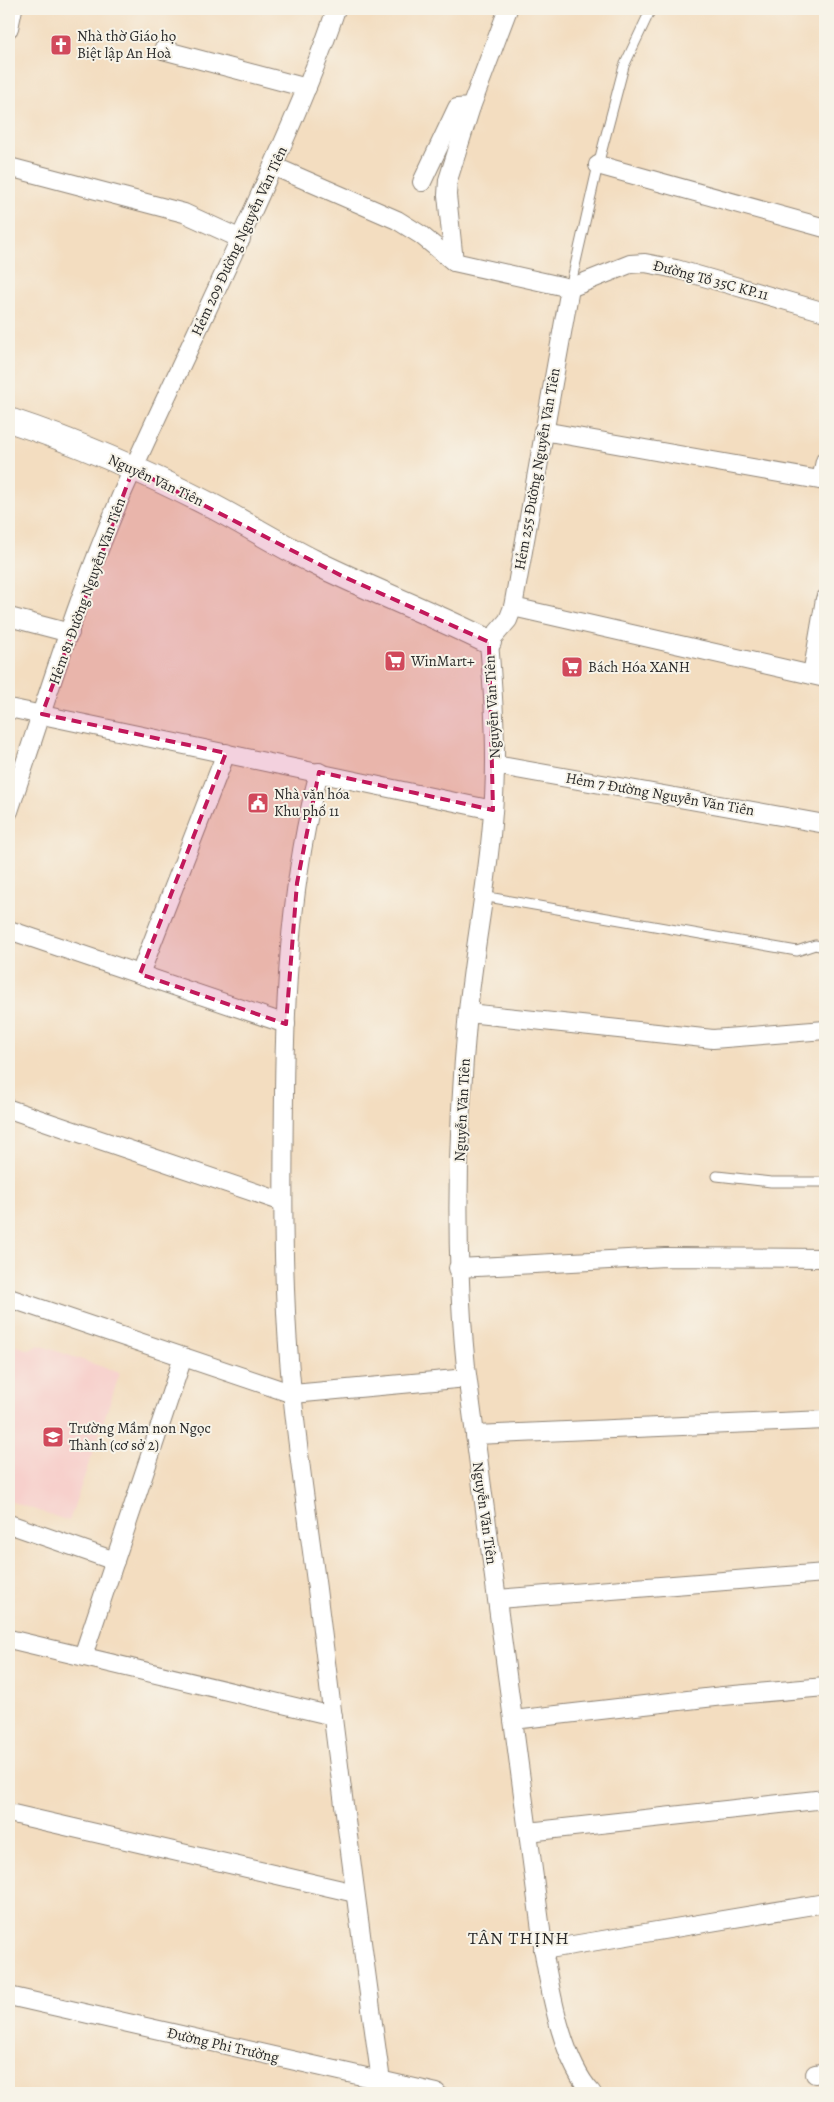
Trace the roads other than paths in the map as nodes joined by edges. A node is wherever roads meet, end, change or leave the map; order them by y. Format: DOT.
graph roads {
  1 [pos="13,9"];
  2 [pos="336,9"];
  3 [pos="508,9"];
  4 [pos="651,9"];
  5 [pos="9,28"];
  6 [pos="163,50"];
  7 [pos="307,88"];
  8 [pos="471,107"];
  9 [pos="598,165"];
  10 [pos="273,166"];
  11 [pos="9,167"];
  12 [pos="422,182"];
  13 [pos="825,228"];
  14 [pos="241,239"];
  15 [pos="454,262"];
  16 [pos="570,288"];
  17 [pos="825,312"];
  18 [pos="9,420"];
  19 [pos="543,432"];
  20 [pos="825,461"];
  21 [pos="133,469"];
  22 [pos="823,480"];
  23 [pos="825,599"];
  24 [pos="513,608"];
  25 [pos="9,617"];
  26 [pos="70,633"];
  27 [pos="489,642"];
  28 [pos="818,677"];
  29 [pos="9,708"];
  30 [pos="42,714"];
  31 [pos="226,752"];
  32 [pos="495,765"];
  33 [pos="319,772"];
  34 [pos="493,810"];
  35 [pos="9,811"];
  36 [pos="825,824"];
  37 [pos="482,896"];
  38 [pos="9,930"];
  39 [pos="825,947"];
  40 [pos="140,974"];
  41 [pos="468,1013"];
  42 [pos="286,1024"];
  43 [pos="825,1030"];
  44 [pos="9,1109"];
  45 [pos="717,1176"];
  46 [pos="825,1182"];
  47 [pos="283,1202"];
  48 [pos="825,1258"];
  49 [pos="458,1268"];
  50 [pos="9,1298"];
  51 [pos="183,1357"];
  52 [pos="467,1378"];
  53 [pos="292,1394"];
  54 [pos="825,1420"];
  55 [pos="475,1434"];
  56 [pos="9,1524"];
  57 [pos="115,1561"];
  58 [pos="825,1573"];
  59 [pos="497,1599"];
  60 [pos="9,1639"];
  61 [pos="83,1656"];
  62 [pos="825,1687"];
  63 [pos="332,1716"];
  64 [pos="513,1720"];
  65 [pos="825,1799"];
  66 [pos="9,1813"];
  67 [pos="528,1832"];
  68 [pos="355,1893"];
  69 [pos="825,1903"];
  70 [pos="543,1950"];
  71 [pos="9,1996"];
  72 [pos="380,2087"];
  73 [pos="437,2093"];
  74 [pos="592,2093"];
  1 -- 5 [label="street"];
  2 -- 7 [label="street, Hẻm 209 Đường Nguyễn Văn Tiên"];
  3 -- 8 [label="street"];
  4 -- 9 [label="lane"];
  6 -- 7 [label="street"];
  7 -- 10 [label="street, Hẻm 209 Đường Nguyễn Văn Tiên"];
  8 -- 12 [label="street"];
  8 -- 15 [label="street"];
  9 -- 13 [label="street"];
  9 -- 16 [label="lane"];
  10 -- 14 [label="street, Hẻm 209 Đường Nguyễn Văn Tiên"];
  10 -- 15 [label="street"];
  11 -- 14 [label="street"];
  14 -- 21 [label="street, Hẻm 209 Đường Nguyễn Văn Tiên"];
  15 -- 16 [label="street"];
  16 -- 17 [label="street, Đường Tổ 35C KP.11"];
  16 -- 19 [label="street, Hẻm 255 Đường Nguyễn Văn Tiên"];
  18 -- 21 [label="street, Nguyễn Văn Tiên"];
  19 -- 22 [label="street"];
  19 -- 24 [label="street, Hẻm 255 Đường Nguyễn Văn Tiên"];
  20 -- 22 [label="street"];
  21 -- 26 [label="street, Hẻm 81 Đường Nguyễn Văn Tiên"];
  21 -- 27 [label="street, Nguyễn Văn Tiên"];
  23 -- 28 [label="street"];
  24 -- 27 [label="street, Hẻm 255 Đường Nguyễn Văn Tiên"];
  24 -- 28 [label="street"];
  25 -- 26 [label="street"];
  26 -- 30 [label="street, Hẻm 81 Đường Nguyễn Văn Tiên"];
  27 -- 32 [label="street, Nguyễn Văn Tiên"];
  29 -- 30 [label="street"];
  30 -- 31 [label="street"];
  30 -- 35 [label="street, Hẻm 81 Đường Nguyễn Văn Tiên"];
  31 -- 33 [label="street"];
  31 -- 40 [label="street"];
  32 -- 34 [label="street, Nguyễn Văn Tiên"];
  32 -- 36 [label="street, Hẻm 7 Đường Nguyễn Văn Tiên"];
  33 -- 34 [label="street"];
  33 -- 42 [label="street"];
  34 -- 37 [label="street, Nguyễn Văn Tiên"];
  37 -- 39 [label="lane"];
  37 -- 41 [label="street, Nguyễn Văn Tiên"];
  38 -- 40 [label="street"];
  40 -- 42 [label="street"];
  41 -- 43 [label="street"];
  41 -- 49 [label="street, Nguyễn Văn Tiên"];
  42 -- 47 [label="street"];
  44 -- 47 [label="street"];
  45 -- 46 [label="lane"];
  47 -- 53 [label="street"];
  48 -- 49 [label="street"];
  49 -- 52 [label="street, Nguyễn Văn Tiên"];
  50 -- 51 [label="street"];
  51 -- 53 [label="street"];
  51 -- 57 [label="street"];
  52 -- 53 [label="street"];
  52 -- 55 [label="street, Nguyễn Văn Tiên"];
  53 -- 63 [label="street"];
  54 -- 55 [label="street"];
  55 -- 59 [label="street, Nguyễn Văn Tiên"];
  56 -- 57 [label="street"];
  57 -- 61 [label="street"];
  58 -- 59 [label="street"];
  59 -- 64 [label="street, Nguyễn Văn Tiên"];
  60 -- 61 [label="street"];
  61 -- 63 [label="street"];
  62 -- 64 [label="street"];
  63 -- 68 [label="street"];
  64 -- 67 [label="street, Nguyễn Văn Tiên"];
  65 -- 67 [label="street"];
  66 -- 68 [label="street"];
  67 -- 70 [label="street, Nguyễn Văn Tiên"];
  68 -- 72 [label="street"];
  69 -- 70 [label="street"];
  70 -- 74 [label="street, Nguyễn Văn Tiên"];
  71 -- 72 [label="street, Đường Phi Trường"];
  72 -- 73 [label="street, Đường Phi Trường"];
}
